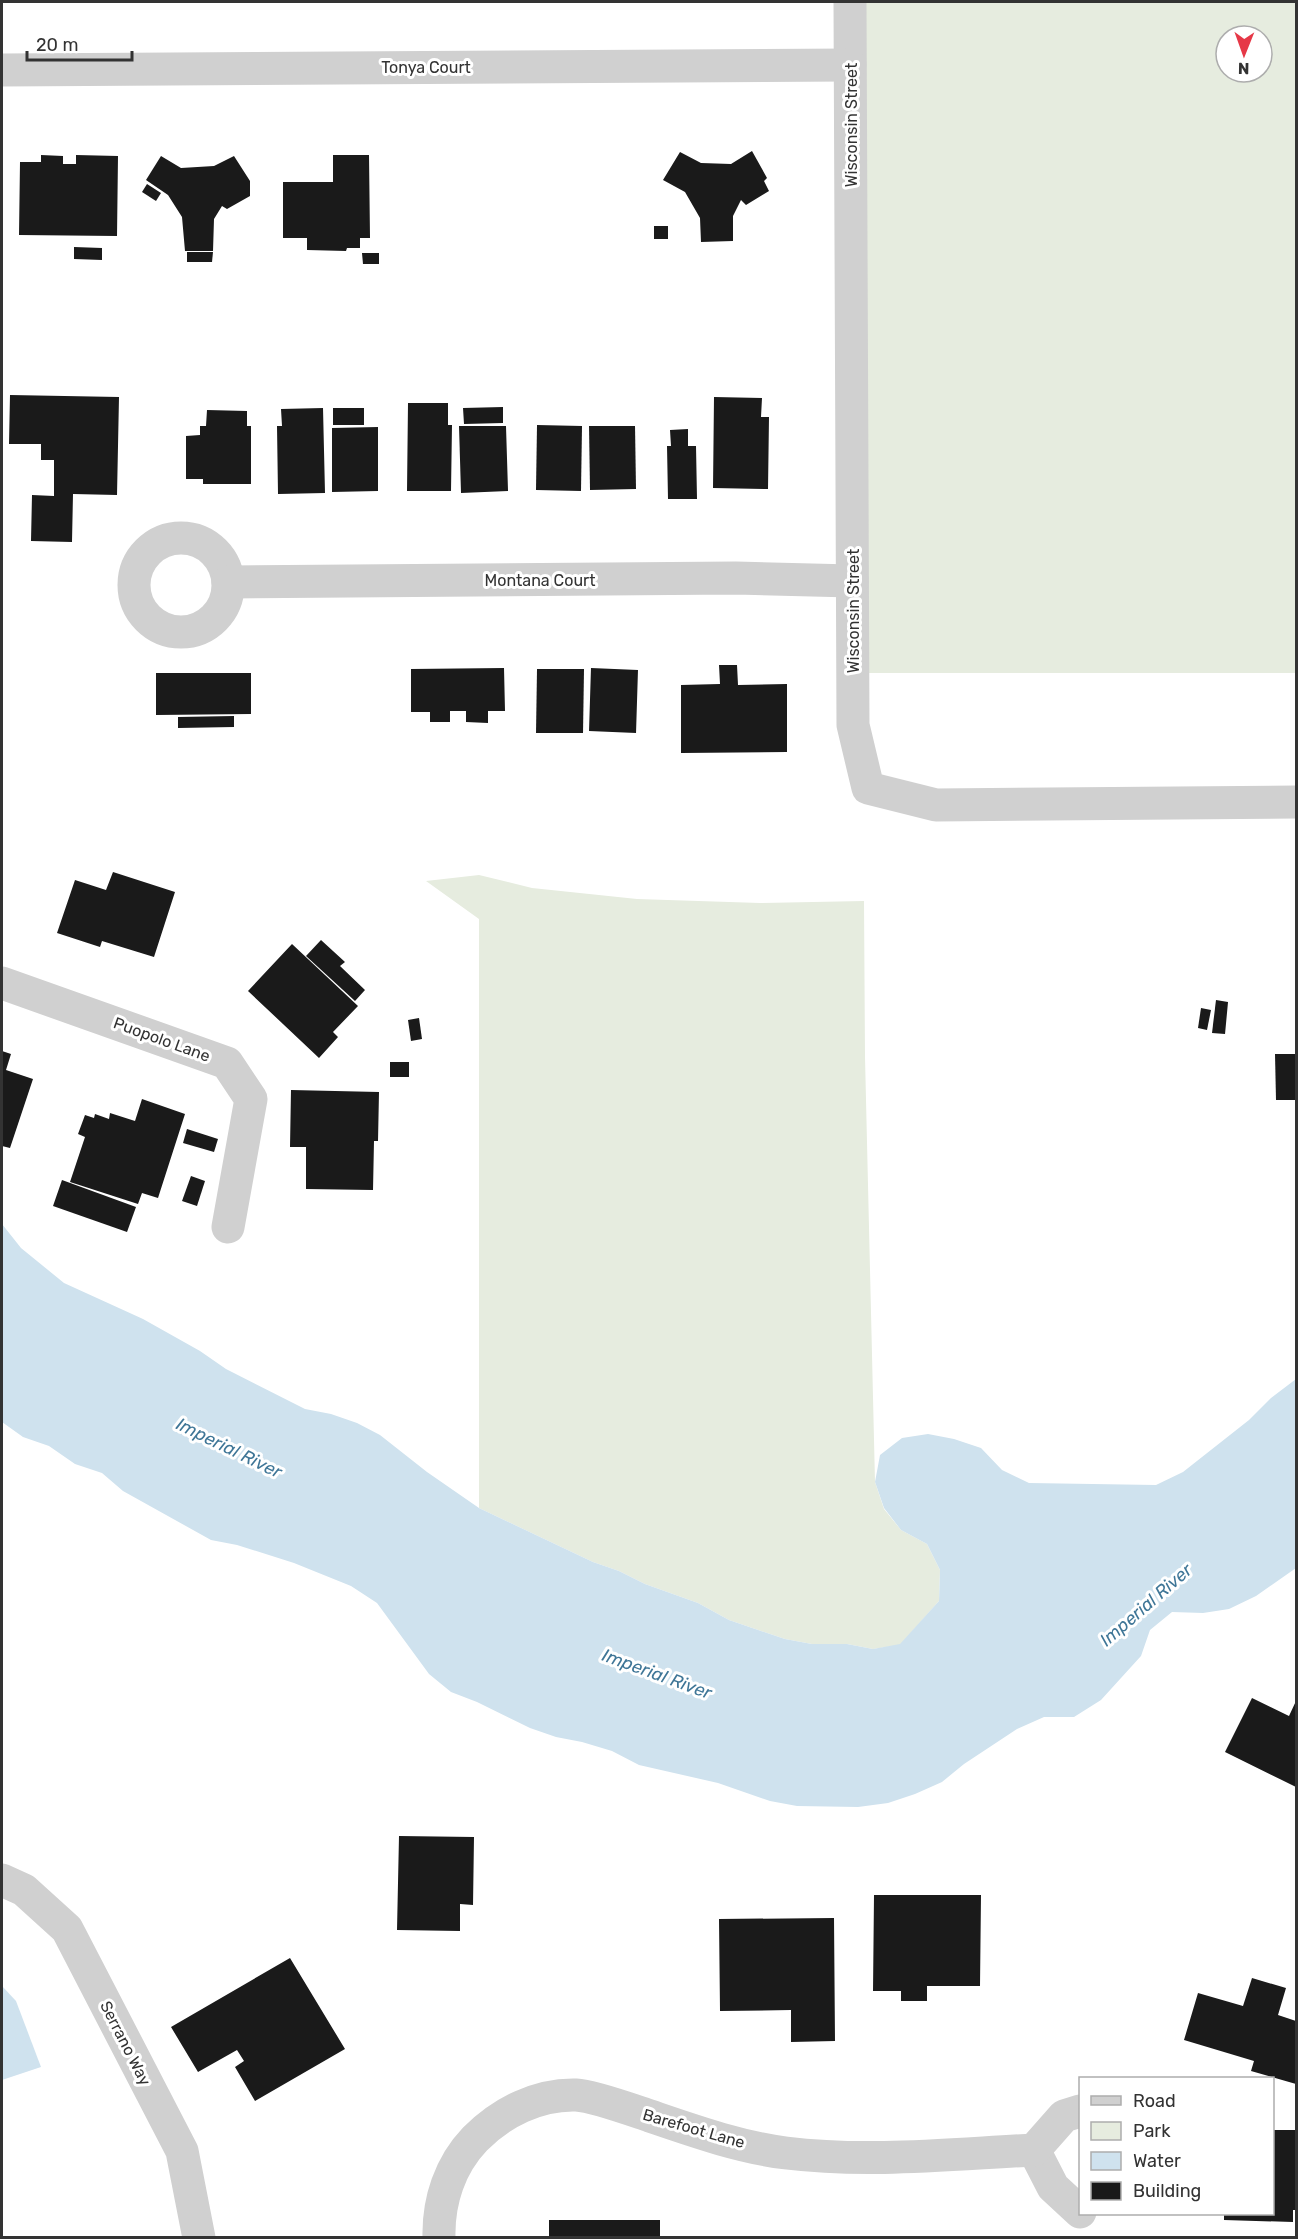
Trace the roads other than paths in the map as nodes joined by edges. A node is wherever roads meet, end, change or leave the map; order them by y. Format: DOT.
graph roads {
  1 [pos="850,2"];
  2 [pos="850,65"];
  3 [pos="2,70"];
  4 [pos="852,581"];
  5 [pos="228,582"];
  6 [pos="1296,801"];
  7 [pos="2,983"];
  8 [pos="228,1227"];
  9 [pos="2,1880"];
  10 [pos="1079,2111"];
  11 [pos="1034,2150"];
  12 [pos="1079,2211"];
  13 [pos="1081,2215"];
  14 [pos="199,2238"];
  15 [pos="439,2238"];
  16 [pos="1080,2238"];
  1 -- 2 [label="street, Wisconsin Street"];
  2 -- 3 [label="street, Tonya Court"];
  2 -- 4 [label="street, Wisconsin Street"];
  4 -- 5 [label="street, Montana Court"];
  4 -- 6 [label="street, Wisconsin Street"];
  7 -- 8 [label="street, Puopolo Lane"];
  9 -- 14 [label="street, Serrano Way"];
  10 -- 11 [label="street"];
  11 -- 12 [label="street"];
  11 -- 15 [label="street, Barefoot Lane"];
  13 -- 16 [label="street"];
}
